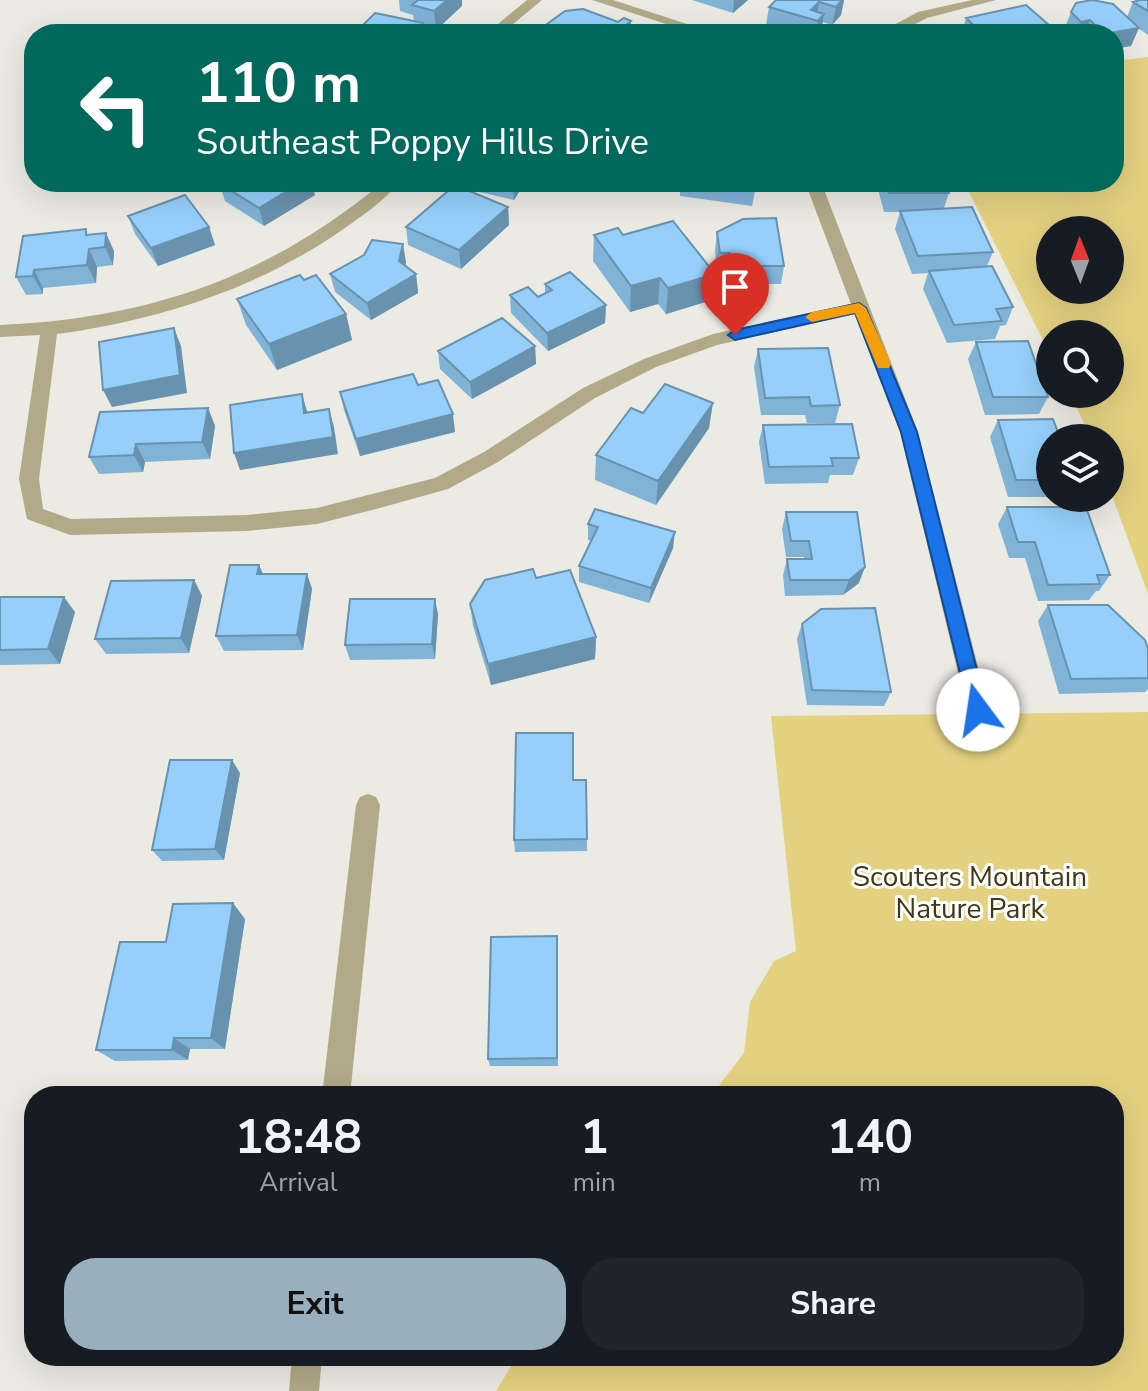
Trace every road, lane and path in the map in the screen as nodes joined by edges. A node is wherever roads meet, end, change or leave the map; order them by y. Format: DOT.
graph roads {
  1 [pos="535,0"];
  2 [pos="599,0"];
  3 [pos="989,0"];
  4 [pos="505,24"];
  5 [pos="678,24"];
  6 [pos="905,24"];
  7 [pos="382,192"];
  8 [pos="817,192"];
  9 [pos="859,308"];
  10 [pos="0,331"];
  11 [pos="49,331"];
  12 [pos="978,710"];
  13 [pos="368,805"];
  14 [pos="337,1086"];
  15 [pos="306,1366"];
  16 [pos="304,1391"];
  1 -- 4 [label="street"];
  2 -- 5 [label="street"];
  3 -- 6 [label="street"];
  7 -- 11 [label="street"];
  8 -- 9 [label="street"];
  9 -- 11 [label="street"];
  9 -- 12 [label="street"];
  10 -- 11 [label="street"];
  13 -- 14 [label="street"];
  15 -- 16 [label="street"];
}
